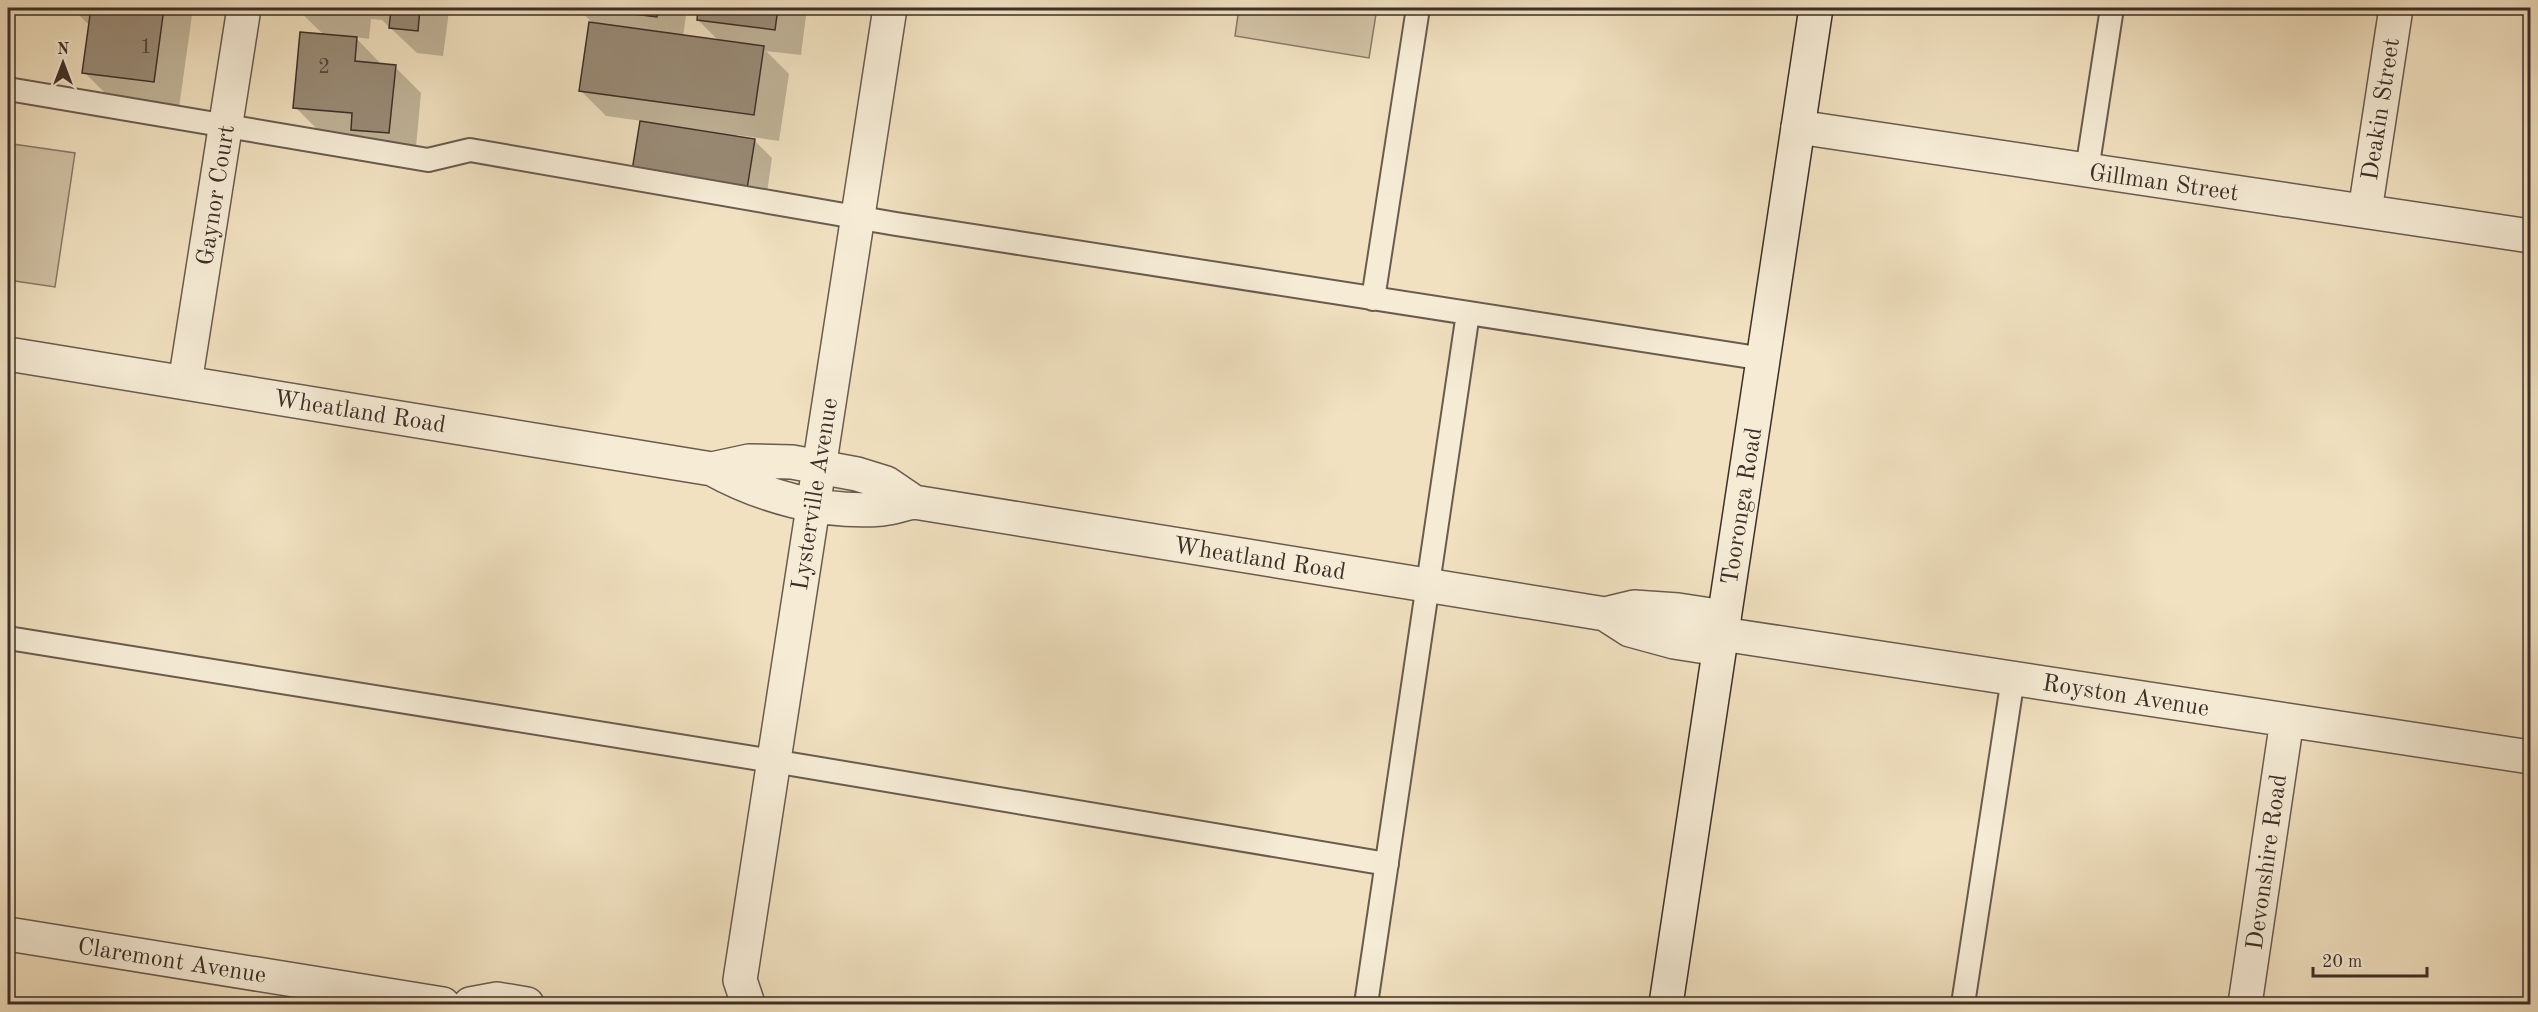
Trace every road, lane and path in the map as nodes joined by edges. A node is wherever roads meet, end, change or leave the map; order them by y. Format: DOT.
graph roads {
  1 [pos="244,8"];
  2 [pos="890,8"];
  3 [pos="1418,8"];
  4 [pos="1816,8"];
  5 [pos="2112,8"];
  6 [pos="2396,8"];
  7 [pos="8,89"];
  8 [pos="226,128"];
  9 [pos="1798,128"];
  10 [pos="2087,170"];
  11 [pos="2365,211"];
  12 [pos="857,218"];
  13 [pos="2530,236"];
  14 [pos="1373,299"];
  15 [pos="1468,313"];
  16 [pos="8,354"];
  17 [pos="1764,359"];
  18 [pos="185,383"];
  19 [pos="819,467"];
  20 [pos="712,469"];
  21 [pos="914,502"];
  22 [pos="813,504"];
  23 [pos="1429,585"];
  24 [pos="1722,633"];
  25 [pos="8,638"];
  26 [pos="2013,678"];
  27 [pos="2288,720"];
  28 [pos="2530,757"];
  29 [pos="773,761"];
  30 [pos="1387,864"];
  31 [pos="8,934"];
  32 [pos="736,996"];
  33 [pos="443,1005"];
  34 [pos="470,1005"];
  35 [pos="527,1005"];
  36 [pos="1366,1005"];
  37 [pos="1666,1005"];
  38 [pos="1963,1005"];
  39 [pos="2245,1005"];
  1 -- 8 [label="street, Gaynor Court"];
  2 -- 12 [label="street, Lysterville Avenue"];
  3 -- 14 [label="lane"];
  4 -- 9 [label="street, Tooronga Road"];
  5 -- 10 [label="lane"];
  6 -- 11 [label="street, Deakin Street"];
  7 -- 8 [label="lane"];
  8 -- 12 [label="lane"];
  8 -- 18 [label="street, Gaynor Court"];
  9 -- 10 [label="street, Gillman Street"];
  9 -- 17 [label="street, Tooronga Road"];
  10 -- 11 [label="street, Gillman Street"];
  11 -- 13 [label="street, Gillman Street"];
  12 -- 14 [label="lane"];
  12 -- 19 [label="street, Lysterville Avenue"];
  14 -- 15 [label="lane"];
  15 -- 17 [label="lane"];
  15 -- 23 [label="lane"];
  16 -- 18 [label="street, Wheatland Road"];
  17 -- 24 [label="street, Tooronga Road"];
  18 -- 20 [label="street, Wheatland Road"];
  19 -- 20 [label="street, Wheatland Road"];
  19 -- 21 [label="street, Wheatland Road"];
  19 -- 22 [label="street, Lysterville Avenue"];
  20 -- 22 [label="street, Wheatland Road"];
  21 -- 22 [label="street, Wheatland Road"];
  21 -- 23 [label="street, Wheatland Road"];
  22 -- 29 [label="street, Lysterville Avenue"];
  23 -- 24 [label="street, Wheatland Road"];
  23 -- 30 [label="lane"];
  24 -- 26 [label="street, Royston Avenue"];
  24 -- 37 [label="street, Tooronga Road"];
  25 -- 29 [label="lane"];
  26 -- 27 [label="street, Royston Avenue"];
  26 -- 38 [label="lane"];
  27 -- 28 [label="street, Royston Avenue"];
  27 -- 39 [label="street, Devonshire Road"];
  29 -- 30 [label="lane"];
  29 -- 32 [label="street, Lysterville Avenue"];
  30 -- 36 [label="lane"];
  31 -- 33 [label="street, Claremont Avenue"];
  34 -- 35 [label="street"];
}
